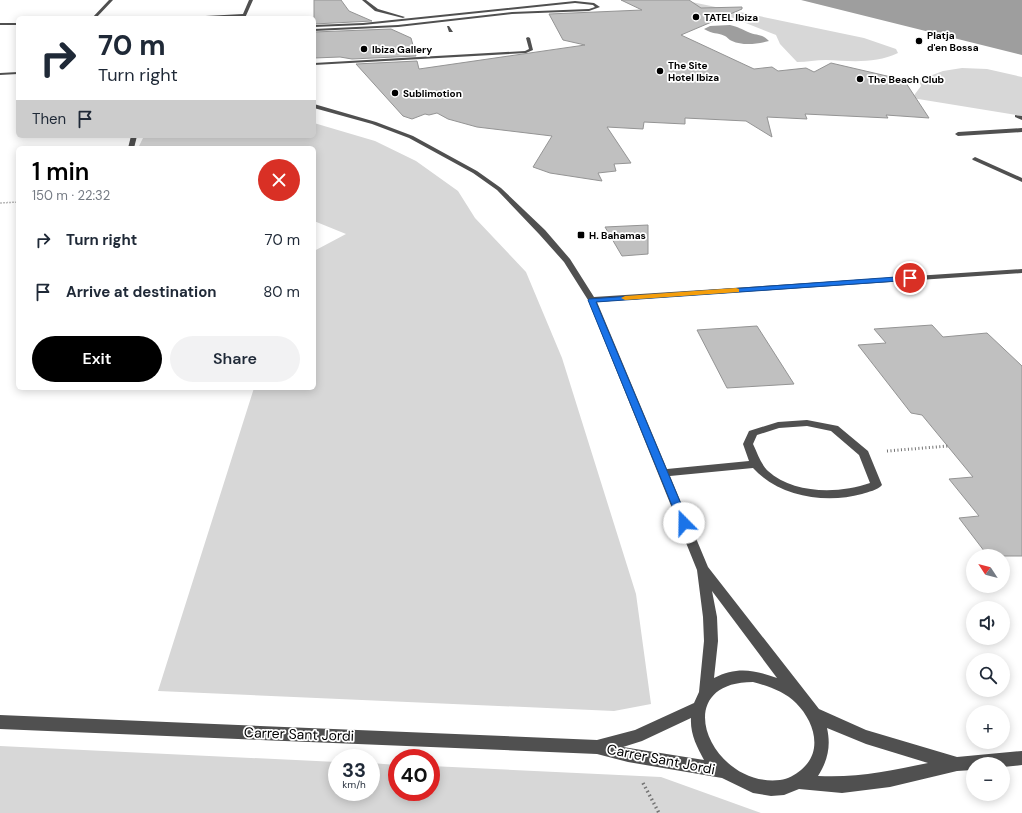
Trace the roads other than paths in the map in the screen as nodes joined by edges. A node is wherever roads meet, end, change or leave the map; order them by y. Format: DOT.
graph roads {
  1 [pos="111,0"];
  2 [pos="251,0"];
  3 [pos="364,0"];
  4 [pos="399,11"];
  5 [pos="388,13"];
  6 [pos="462,14"];
  7 [pos="96,16"];
  8 [pos="244,16"];
  9 [pos="467,18"];
  10 [pos="410,19"];
  11 [pos="0,24"];
  12 [pos="16,24"];
  13 [pos="419,24"];
  14 [pos="464,24"];
  15 [pos="316,26"];
  16 [pos="316,30"];
  17 [pos="451,31"];
  18 [pos="528,38"];
  19 [pos="316,64"];
  20 [pos="16,73"];
  21 [pos="0,74"];
  22 [pos="316,107"];
  23 [pos="1022,130"];
  24 [pos="958,134"];
  25 [pos="975,159"];
  26 [pos="1022,180"];
  27 [pos="1022,271"];
  28 [pos="592,300"];
  29 [pos="756,464"];
  30 [pos="663,473"];
  31 [pos="703,569"];
  32 [pos="706,692"];
  33 [pos="698,708"];
  34 [pos="810,708"];
  35 [pos="0,722"];
  36 [pos="597,747"];
  37 [pos="1022,758"];
  38 [pos="957,764"];
  39 [pos="725,771"];
  40 [pos="800,782"];
  1 -- 7 [label="street"];
  2 -- 8 [label="street"];
  3 -- 5 [label="street"];
  4 -- 5 [label="street"];
  5 -- 10 [label="street"];
  6 -- 9 [label="street"];
  6 -- 9 [label="street"];
  6 -- 10 [label="street"];
  9 -- 13 [label="street"];
  9 -- 14 [label="street"];
  10 -- 13 [label="street"];
  10 -- 15 [label="street"];
  11 -- 12 [label="street"];
  13 -- 16 [label="street"];
  13 -- 17 [label="street"];
  18 -- 19 [label="street"];
  20 -- 21 [label="street"];
  22 -- 28 [label="street"];
  23 -- 24 [label="street"];
  25 -- 26 [label="street"];
  27 -- 28 [label="street"];
  28 -- 30 [label="street"];
  29 -- 29 [label="street"];
  29 -- 30 [label="street"];
  30 -- 31 [label="street"];
  31 -- 32 [label="street"];
  31 -- 34 [label="street"];
  32 -- 33 [label="street"];
  32 -- 34 [label="street"];
  33 -- 36 [label="street, Carrer Sant Jordi"];
  33 -- 39 [label="street"];
  34 -- 38 [label="street"];
  34 -- 40 [label="street"];
  35 -- 36 [label="street, Carrer Sant Jordi"];
  36 -- 39 [label="street, Carrer Sant Jordi"];
  37 -- 38 [label="street"];
  38 -- 40 [label="street"];
  39 -- 40 [label="street"];
}
